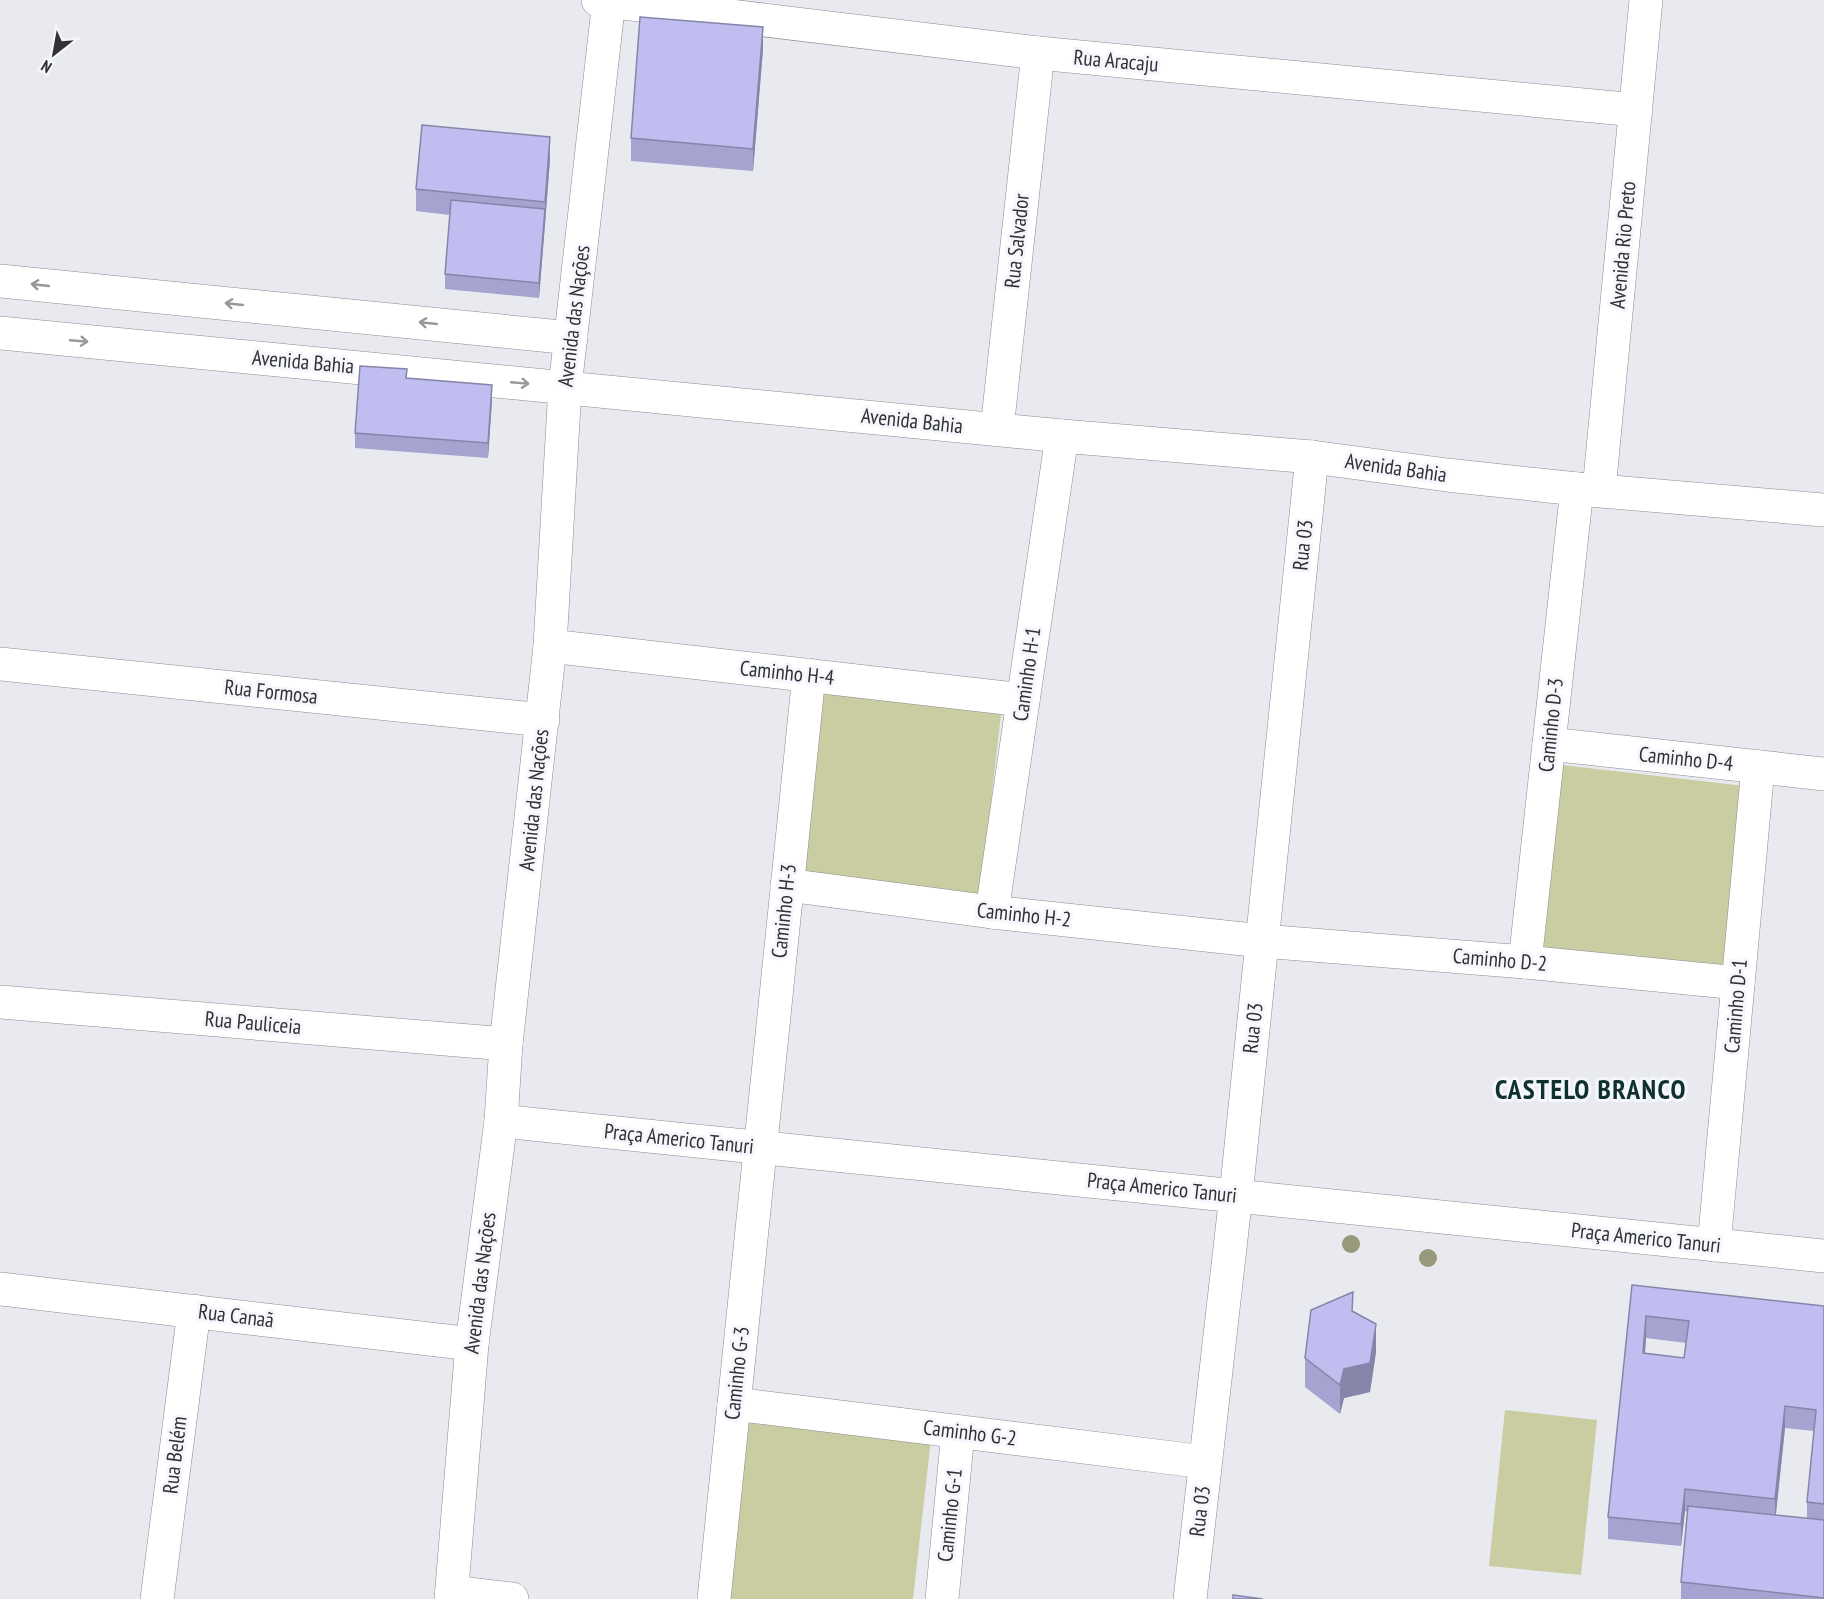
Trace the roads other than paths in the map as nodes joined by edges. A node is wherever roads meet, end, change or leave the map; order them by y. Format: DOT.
graph roads {
  1 [pos="605,0"];
  2 [pos="1646,0"];
  3 [pos="1038,53"];
  4 [pos="1636,110"];
  5 [pos="0,281"];
  6 [pos="0,333"];
  7 [pos="571,338"];
  8 [pos="565,387"];
  9 [pos="997,429"];
  10 [pos="1062,436"];
  11 [pos="1312,457"];
  12 [pos="1588,489"];
  13 [pos="1824,510"];
  14 [pos="550,646"];
  15 [pos="0,664"];
  16 [pos="809,675"];
  17 [pos="1023,700"];
  18 [pos="543,720"];
  19 [pos="1549,744"];
  20 [pos="1758,767"];
  21 [pos="1824,774"];
  22 [pos="787,885"];
  23 [pos="992,912"];
  24 [pos="1262,941"];
  25 [pos="1525,962"];
  26 [pos="1738,983"];
  27 [pos="0,1002"];
  28 [pos="506,1044"];
  29 [pos="501,1121"];
  30 [pos="760,1147"];
  31 [pos="1236,1195"];
  32 [pos="1714,1245"];
  33 [pos="1824,1256"];
  34 [pos="0,1289"];
  35 [pos="194,1311"];
  36 [pos="472,1344"];
  37 [pos="734,1404"];
  38 [pos="958,1432"];
  39 [pos="1205,1462"];
  40 [pos="452,1596"];
  41 [pos="157,1599"];
  42 [pos="512,1599"];
  43 [pos="714,1599"];
  44 [pos="942,1599"];
  45 [pos="1190,1599"];
  1 -- 3 [label="street, Rua Aracaju"];
  1 -- 7 [label="street, Avenida das Nações"];
  2 -- 4 [label="street, Avenida Rio Preto"];
  3 -- 4 [label="street, Rua Aracaju"];
  3 -- 9 [label="street, Rua Salvador"];
  4 -- 12 [label="street, Avenida Rio Preto"];
  7 -- 5 [label="street, one-way"];
  6 -- 8 [label="street, Avenida Bahia, one-way"];
  7 -- 8 [label="street, Avenida das Nações"];
  8 -- 9 [label="street, Avenida Bahia"];
  8 -- 14 [label="street, Avenida das Nações"];
  9 -- 10 [label="street, Avenida Bahia"];
  10 -- 11 [label="street, Avenida Bahia"];
  10 -- 17 [label="street, Caminho H-1"];
  11 -- 12 [label="street, Avenida Bahia"];
  11 -- 24 [label="street, Rua 03"];
  12 -- 13 [label="street, Avenida Bahia"];
  12 -- 19 [label="street, Caminho D-3"];
  14 -- 16 [label="street, Caminho H-4"];
  14 -- 18 [label="street, Avenida das Nações"];
  15 -- 18 [label="street, Rua Formosa"];
  16 -- 17 [label="street, Caminho H-4"];
  16 -- 22 [label="street, Caminho H-3"];
  17 -- 23 [label="street, Caminho H-1"];
  18 -- 28 [label="street, Avenida das Nações"];
  19 -- 20 [label="street, Caminho D-4"];
  19 -- 25 [label="street, Caminho D-3"];
  20 -- 21 [label="street, Caminho D-4"];
  20 -- 26 [label="street, Caminho D-1"];
  22 -- 23 [label="street, Caminho H-2"];
  22 -- 30 [label="street, Caminho H-3"];
  23 -- 24 [label="street, Caminho H-2"];
  24 -- 25 [label="street, Caminho D-2"];
  24 -- 31 [label="street, Rua 03"];
  25 -- 26 [label="street, Caminho D-2"];
  26 -- 32 [label="street, Caminho D-1"];
  27 -- 28 [label="street, Rua Pauliceia"];
  28 -- 29 [label="street, Avenida das Nações"];
  29 -- 30 [label="street, Praça Americo Tanuri"];
  29 -- 36 [label="street, Avenida das Nações"];
  30 -- 31 [label="street, Praça Americo Tanuri"];
  30 -- 37 [label="street, Caminho G-3"];
  31 -- 32 [label="street, Praça Americo Tanuri"];
  31 -- 39 [label="street, Rua 03"];
  32 -- 33 [label="street, Praça Americo Tanuri"];
  34 -- 35 [label="street, Rua Canaã"];
  35 -- 36 [label="street, Rua Canaã"];
  35 -- 41 [label="street, Rua Belém"];
  36 -- 40 [label="street, Avenida das Nações"];
  37 -- 38 [label="street, Caminho G-2"];
  37 -- 43 [label="street, Caminho G-3"];
  38 -- 39 [label="street, Caminho G-2"];
  38 -- 44 [label="street, Caminho G-1"];
  39 -- 45 [label="street, Rua 03"];
  40 -- 42 [label="street"];
}
